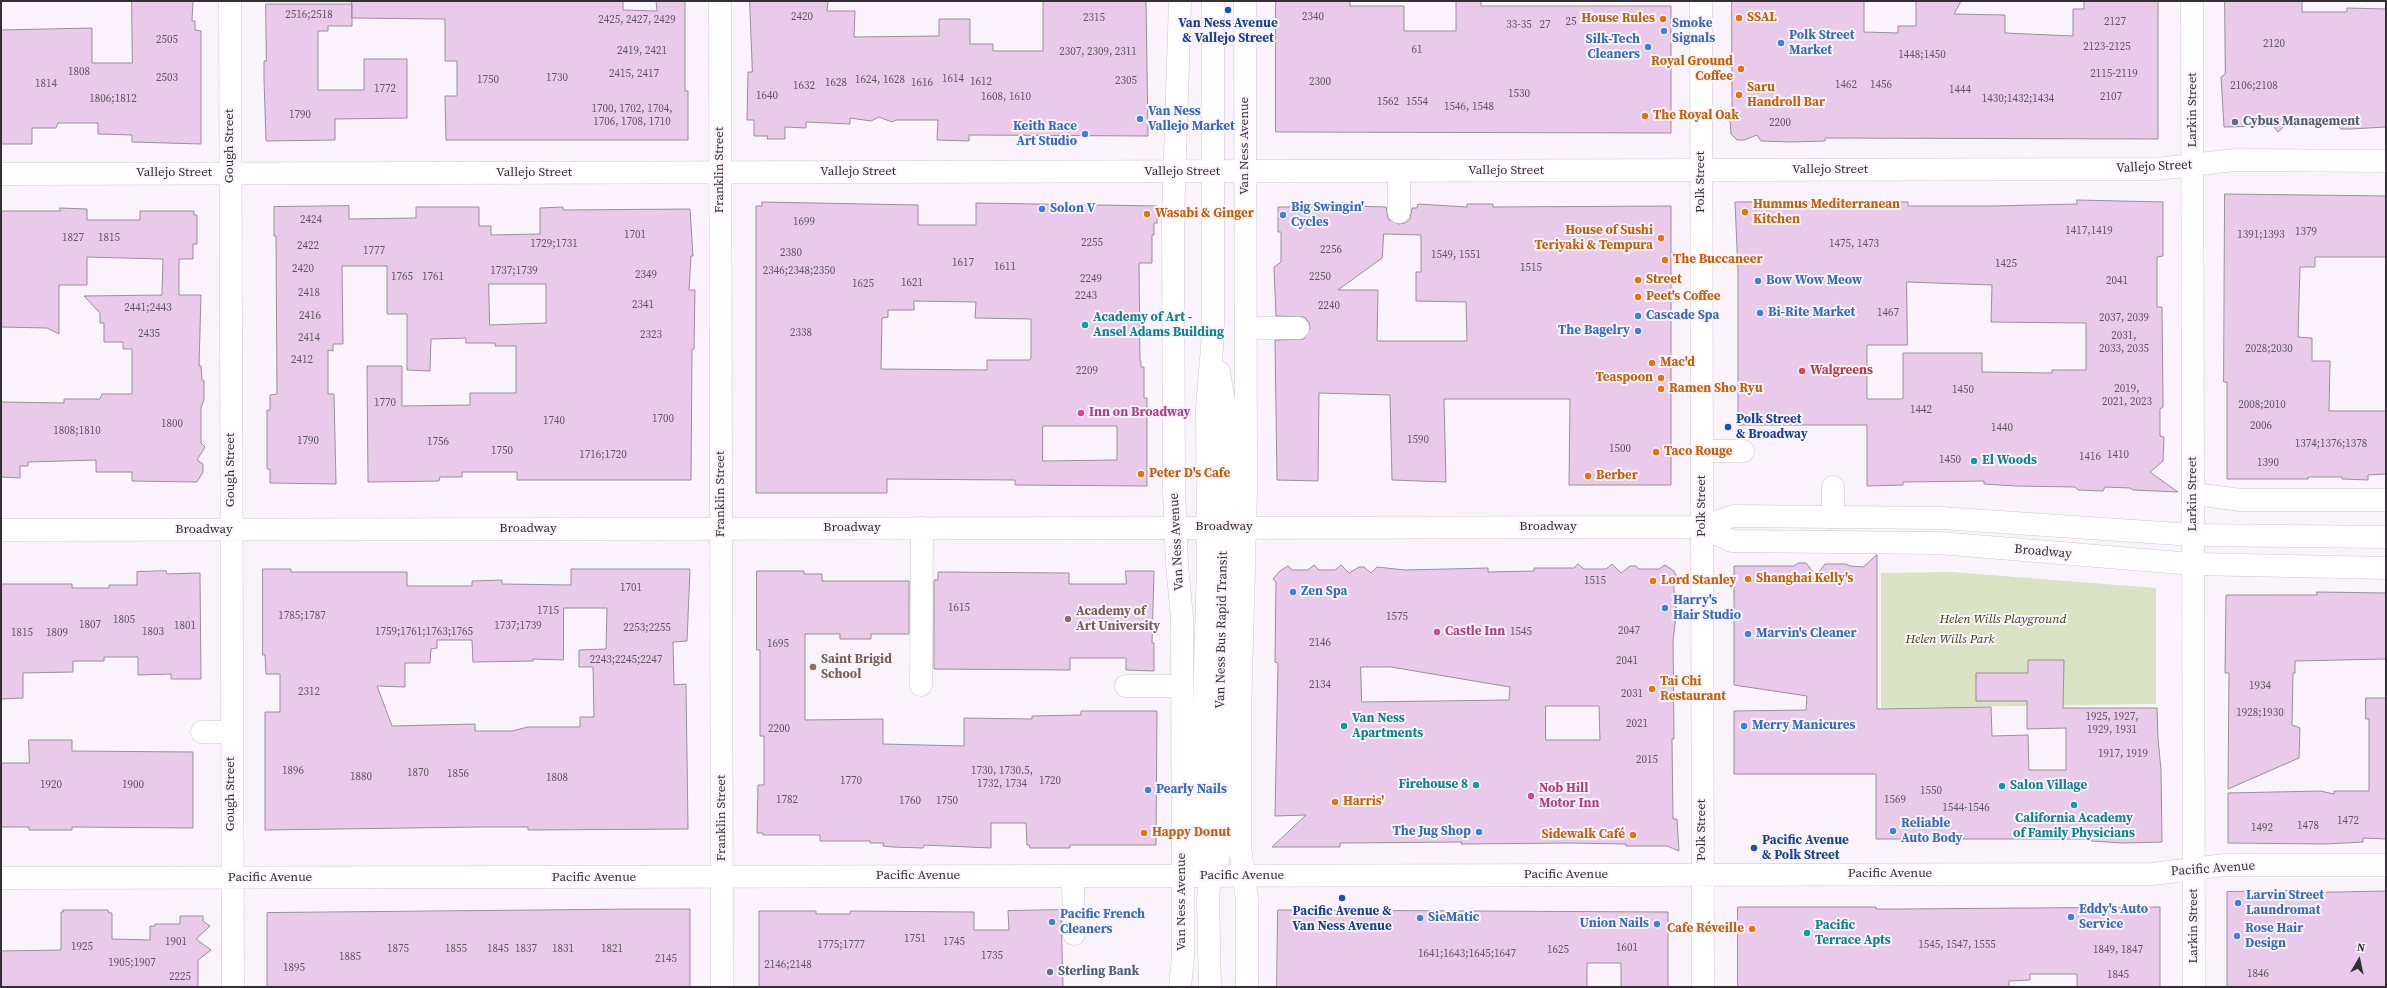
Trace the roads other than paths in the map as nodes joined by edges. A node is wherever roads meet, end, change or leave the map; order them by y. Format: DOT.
graph roads {
  1 [pos="230,1"];
  2 [pos="720,1"];
  3 [pos="1180,1"];
  4 [pos="1213,1"];
  5 [pos="1245,1"];
  6 [pos="1701,1"];
  7 [pos="2192,1"];
  8 [pos="2386,161"];
  9 [pos="2193,165"];
  10 [pos="1701,170"];
  11 [pos="1399,171"];
  12 [pos="1175,172"];
  13 [pos="1214,172"];
  14 [pos="1245,172"];
  15 [pos="720,173"];
  16 [pos="1,174"];
  17 [pos="230,174"];
  18 [pos="1399,212"];
  19 [pos="1246,328"];
  20 [pos="1298,328"];
  21 [pos="1702,451"];
  22 [pos="1744,451"];
  23 [pos="1833,487"];
  24 [pos="2194,494"];
  25 [pos="2386,500"];
  26 [pos="1833,518"];
  27 [pos="1216,527"];
  28 [pos="1702,527"];
  29 [pos="721,528"];
  30 [pos="922,528"];
  31 [pos="1175,528"];
  32 [pos="1246,528"];
  33 [pos="1,530"];
  34 [pos="231,530"];
  35 [pos="2193,535"];
  36 [pos="2386,537"];
  37 [pos="2193,564"];
  38 [pos="2386,568"];
  39 [pos="921,685"];
  40 [pos="1126,686"];
  41 [pos="1182,686"];
  42 [pos="202,732"];
  43 [pos="231,732"];
  44 [pos="2386,866"];
  45 [pos="2194,870"];
  46 [pos="1702,875"];
  47 [pos="1073,876"];
  48 [pos="1182,876"];
  49 [pos="1210,876"];
  50 [pos="1244,876"];
  51 [pos="722,877"];
  52 [pos="1,878"];
  53 [pos="231,878"];
  54 [pos="1074,934"];
  55 [pos="232,987"];
  56 [pos="722,987"];
  57 [pos="1180,987"];
  58 [pos="1210,987"];
  59 [pos="1247,987"];
  60 [pos="1702,987"];
  61 [pos="2194,987"];
  1 -- 17 [label="main road, Gough Street"];
  2 -- 15 [label="main road, Franklin Street"];
  3 -- 12 [label="main road, Van Ness Avenue"];
  4 -- 13 [label="main road, Van Ness Bus Rapid Transit"];
  5 -- 14 [label="main road, Van Ness Avenue"];
  6 -- 10 [label="main road, Polk Street"];
  7 -- 9 [label="main road, Larkin Street"];
  8 -- 9 [label="main road, Vallejo Street"];
  9 -- 10 [label="main road, Vallejo Street"];
  9 -- 24 [label="main road, Larkin Street"];
  10 -- 11 [label="main road, Vallejo Street"];
  10 -- 21 [label="main road, Polk Street"];
  11 -- 14 [label="main road, Vallejo Street"];
  11 -- 18 [label="main road"];
  12 -- 13 [label="main road, Vallejo Street"];
  12 -- 15 [label="main road, Vallejo Street"];
  12 -- 31 [label="main road, Van Ness Avenue"];
  13 -- 14 [label="main road, Vallejo Street"];
  13 -- 27 [label="main road, Van Ness Bus Rapid Transit"];
  14 -- 19 [label="main road, Van Ness Avenue"];
  15 -- 17 [label="main road, Vallejo Street"];
  15 -- 29 [label="main road, Franklin Street"];
  16 -- 17 [label="main road, Vallejo Street"];
  17 -- 34 [label="main road, Gough Street"];
  19 -- 20 [label="main road"];
  19 -- 32 [label="main road, Van Ness Avenue"];
  21 -- 22 [label="main road"];
  21 -- 28 [label="main road, Polk Street"];
  23 -- 26 [label="main road"];
  24 -- 25 [label="main road"];
  24 -- 35 [label="main road, Larkin Street"];
  26 -- 28 [label="main road, Broadway"];
  26 -- 35 [label="main road, Broadway"];
  27 -- 31 [label="main road, Broadway"];
  27 -- 32 [label="main road, Broadway"];
  27 -- 49 [label="main road, Van Ness Bus Rapid Transit"];
  28 -- 32 [label="main road, Broadway"];
  28 -- 37 [label="main road, Broadway"];
  28 -- 46 [label="main road, Polk Street"];
  29 -- 30 [label="main road, Broadway"];
  29 -- 34 [label="main road, Broadway"];
  29 -- 51 [label="main road, Franklin Street"];
  30 -- 31 [label="main road, Broadway"];
  30 -- 39 [label="main road"];
  31 -- 41 [label="main road, Van Ness Avenue"];
  32 -- 50 [label="main road, Van Ness Avenue"];
  33 -- 34 [label="main road, Broadway"];
  34 -- 43 [label="main road, Gough Street"];
  35 -- 36 [label="main road, Broadway"];
  35 -- 37 [label="main road, Larkin Street"];
  37 -- 38 [label="main road, Broadway"];
  37 -- 45 [label="main road, Larkin Street"];
  40 -- 41 [label="main road"];
  41 -- 48 [label="main road, Van Ness Avenue"];
  42 -- 43 [label="main road"];
  43 -- 53 [label="main road, Gough Street"];
  44 -- 45 [label="main road, Pacific Avenue"];
  45 -- 46 [label="main road, Pacific Avenue"];
  45 -- 61 [label="main road, Larkin Street"];
  46 -- 50 [label="main road, Pacific Avenue"];
  46 -- 60 [label="main road, Polk Street"];
  47 -- 48 [label="main road, Pacific Avenue"];
  47 -- 51 [label="main road, Pacific Avenue"];
  47 -- 54 [label="main road"];
  48 -- 49 [label="main road, Pacific Avenue"];
  48 -- 57 [label="main road, Van Ness Avenue"];
  49 -- 50 [label="main road, Pacific Avenue"];
  49 -- 58 [label="main road, Van Ness Bus Rapid Transit"];
  50 -- 59 [label="main road, Van Ness Avenue"];
  51 -- 53 [label="main road, Pacific Avenue"];
  51 -- 56 [label="main road, Franklin Street"];
  52 -- 53 [label="main road, Pacific Avenue"];
  53 -- 55 [label="main road, Gough Street"];
}
